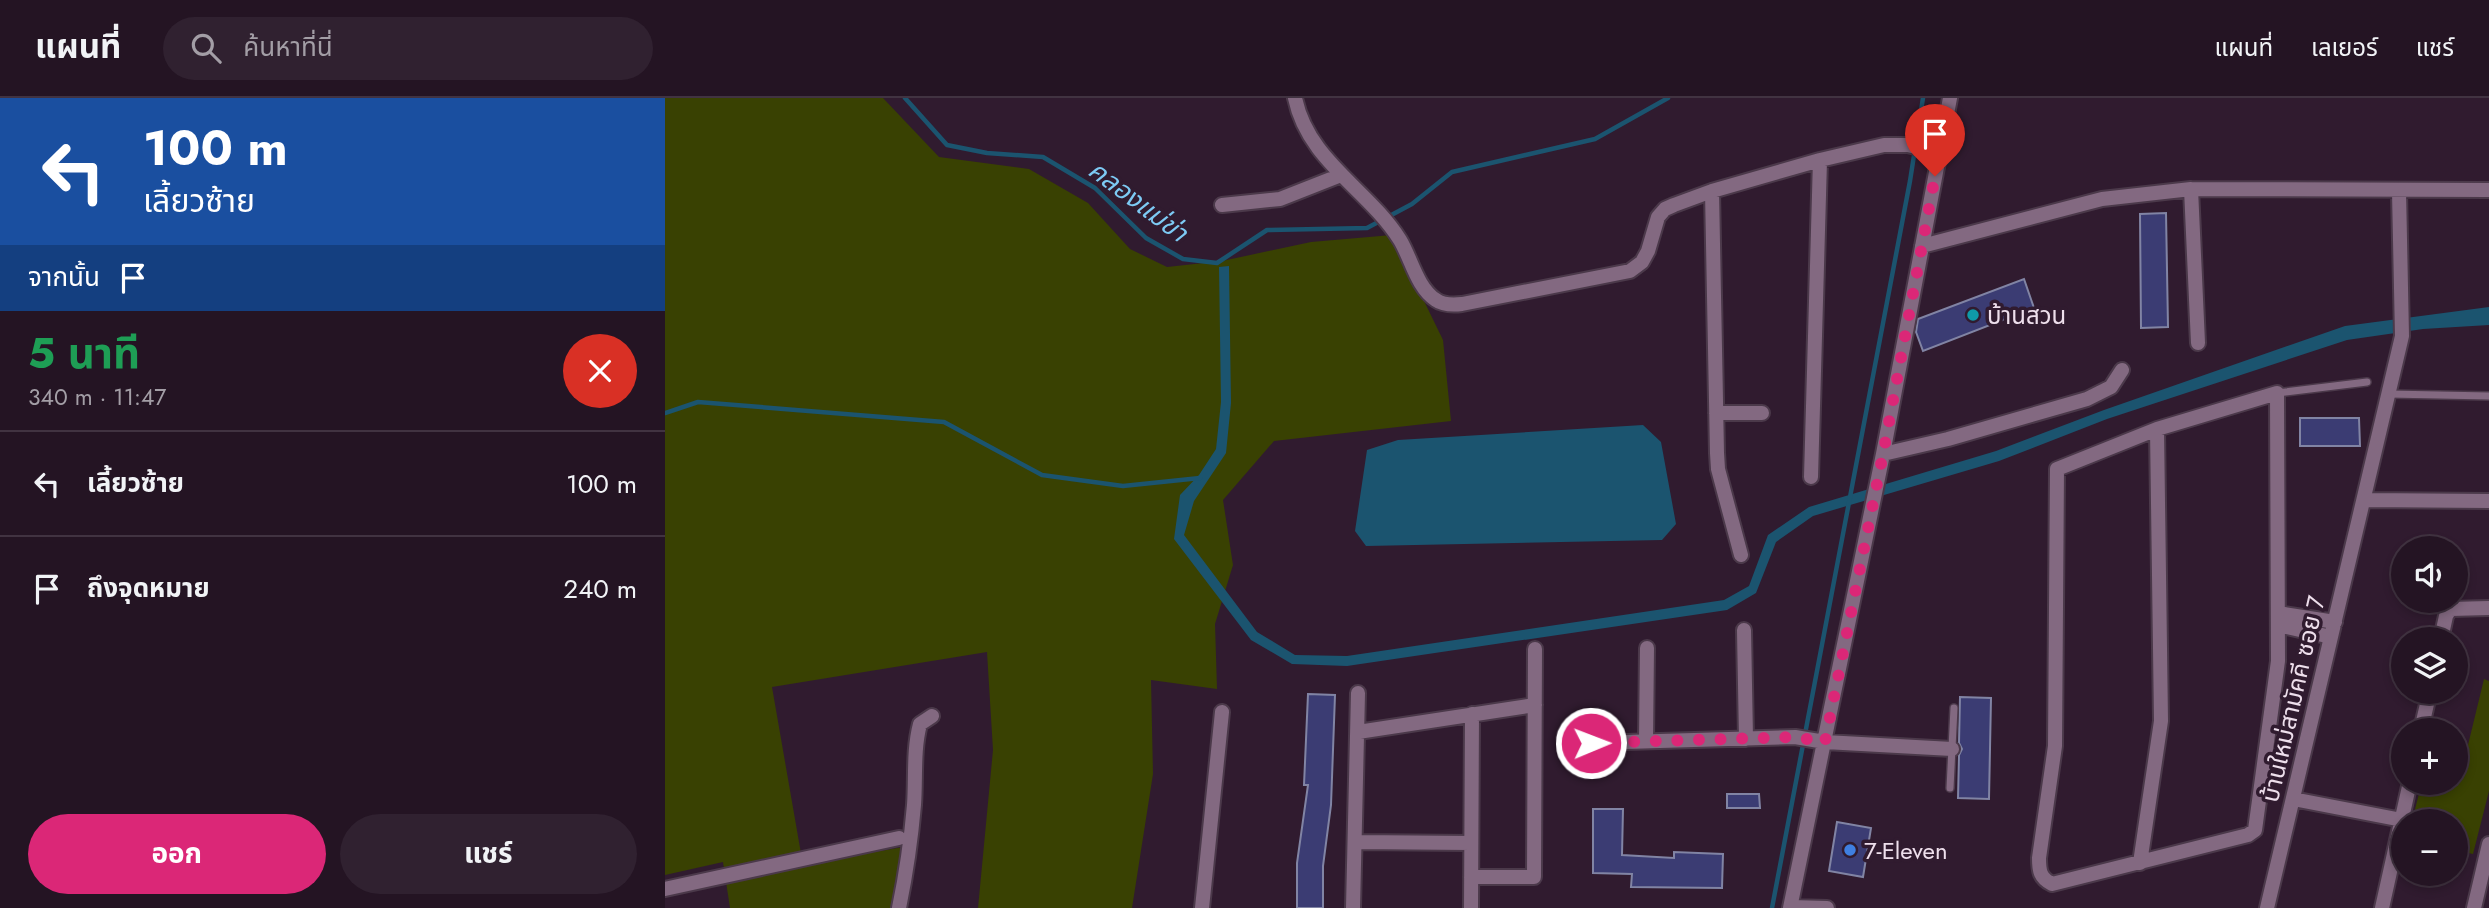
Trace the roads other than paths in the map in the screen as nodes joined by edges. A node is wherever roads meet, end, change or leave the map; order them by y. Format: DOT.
graph roads {
  1 [pos="1296,98"];
  2 [pos="1950,98"];
  3 [pos="1939,153"];
  4 [pos="1820,160"];
  5 [pos="1341,175"];
  6 [pos="2191,189"];
  7 [pos="2489,190"];
  8 [pos="1712,191"];
  9 [pos="2399,191"];
  10 [pos="1222,205"];
  11 [pos="1922,246"];
  12 [pos="2198,343"];
  13 [pos="2122,370"];
  14 [pos="2367,382"];
  15 [pos="2277,393"];
  16 [pos="2389,394"];
  17 [pos="2489,396"];
  18 [pos="1716,413"];
  19 [pos="1762,413"];
  20 [pos="2157,429"];
  21 [pos="1883,454"];
  22 [pos="1811,477"];
  23 [pos="2364,500"];
  24 [pos="2489,501"];
  25 [pos="1741,555"];
  26 [pos="2489,608"];
  27 [pos="2278,619"];
  28 [pos="2444,627"];
  29 [pos="2333,629"];
  30 [pos="1744,630"];
  31 [pos="1647,648"];
  32 [pos="1535,649"];
  33 [pos="1358,693"];
  34 [pos="1535,705"];
  35 [pos="1954,708"];
  36 [pos="1222,712"];
  37 [pos="1472,714"];
  38 [pos="932,716"];
  39 [pos="1357,732"];
  40 [pos="1746,739"];
  41 [pos="1646,741"];
  42 [pos="1825,742"];
  43 [pos="1591,743"];
  44 [pos="1952,749"];
  45 [pos="1950,788"];
  46 [pos="2293,799"];
  47 [pos="2391,818"];
  48 [pos="899,838"];
  49 [pos="1355,842"];
  50 [pos="1471,843"];
  51 [pos="2489,844"];
  52 [pos="2140,863"];
  53 [pos="2391,868"];
  54 [pos="1471,877"];
  55 [pos="665,889"];
  56 [pos="1791,907"];
  57 [pos="899,908"];
  58 [pos="1202,908"];
  59 [pos="1353,908"];
  60 [pos="1471,908"];
  61 [pos="1827,908"];
  62 [pos="2267,908"];
  63 [pos="2382,908"];
  64 [pos="2474,908"];
  1 -- 5 [label="street"];
  2 -- 3 [label="street"];
  3 -- 4 [label="street"];
  3 -- 11 [label="street"];
  4 -- 8 [label="street"];
  4 -- 22 [label="street"];
  5 -- 8 [label="street"];
  5 -- 10 [label="street"];
  6 -- 9 [label="street"];
  6 -- 11 [label="street"];
  6 -- 12 [label="street"];
  7 -- 9 [label="street"];
  8 -- 18 [label="street"];
  9 -- 16 [label="street, บ้านใหม่สามัคคี ซอย 7"];
  11 -- 21 [label="street"];
  13 -- 21 [label="street"];
  14 -- 15 [label="lane"];
  15 -- 20 [label="street"];
  15 -- 27 [label="street"];
  16 -- 17 [label="lane"];
  16 -- 23 [label="street, บ้านใหม่สามัคคี ซอย 7"];
  18 -- 19 [label="street"];
  18 -- 25 [label="street"];
  20 -- 52 [label="street"];
  20 -- 52 [label="street"];
  21 -- 42 [label="street"];
  23 -- 24 [label="street"];
  23 -- 29 [label="street, บ้านใหม่สามัคคี ซอย 7"];
  26 -- 28 [label="street"];
  27 -- 29 [label="street"];
  27 -- 52 [label="street"];
  29 -- 46 [label="street, บ้านใหม่สามัคคี ซอย 7"];
  30 -- 40 [label="street"];
  31 -- 41 [label="street"];
  32 -- 34 [label="street"];
  33 -- 39 [label="street"];
  34 -- 37 [label="street"];
  34 -- 54 [label="street"];
  35 -- 44 [label="lane"];
  36 -- 58 [label="street"];
  37 -- 39 [label="street"];
  37 -- 50 [label="street"];
  38 -- 57 [label="street"];
  39 -- 49 [label="street"];
  40 -- 41 [label="street"];
  40 -- 42 [label="street"];
  41 -- 43 [label="street"];
  42 -- 44 [label="street"];
  42 -- 56 [label="street"];
  44 -- 45 [label="lane"];
  46 -- 47 [label="street"];
  46 -- 62 [label="street, บ้านใหม่สามัคคี ซอย 7"];
  48 -- 55 [label="street"];
  49 -- 50 [label="street"];
  49 -- 59 [label="street"];
  50 -- 54 [label="street"];
  51 -- 64 [label="street"];
  53 -- 63 [label="street"];
  54 -- 60 [label="street"];
  56 -- 61 [label="street"];
}
